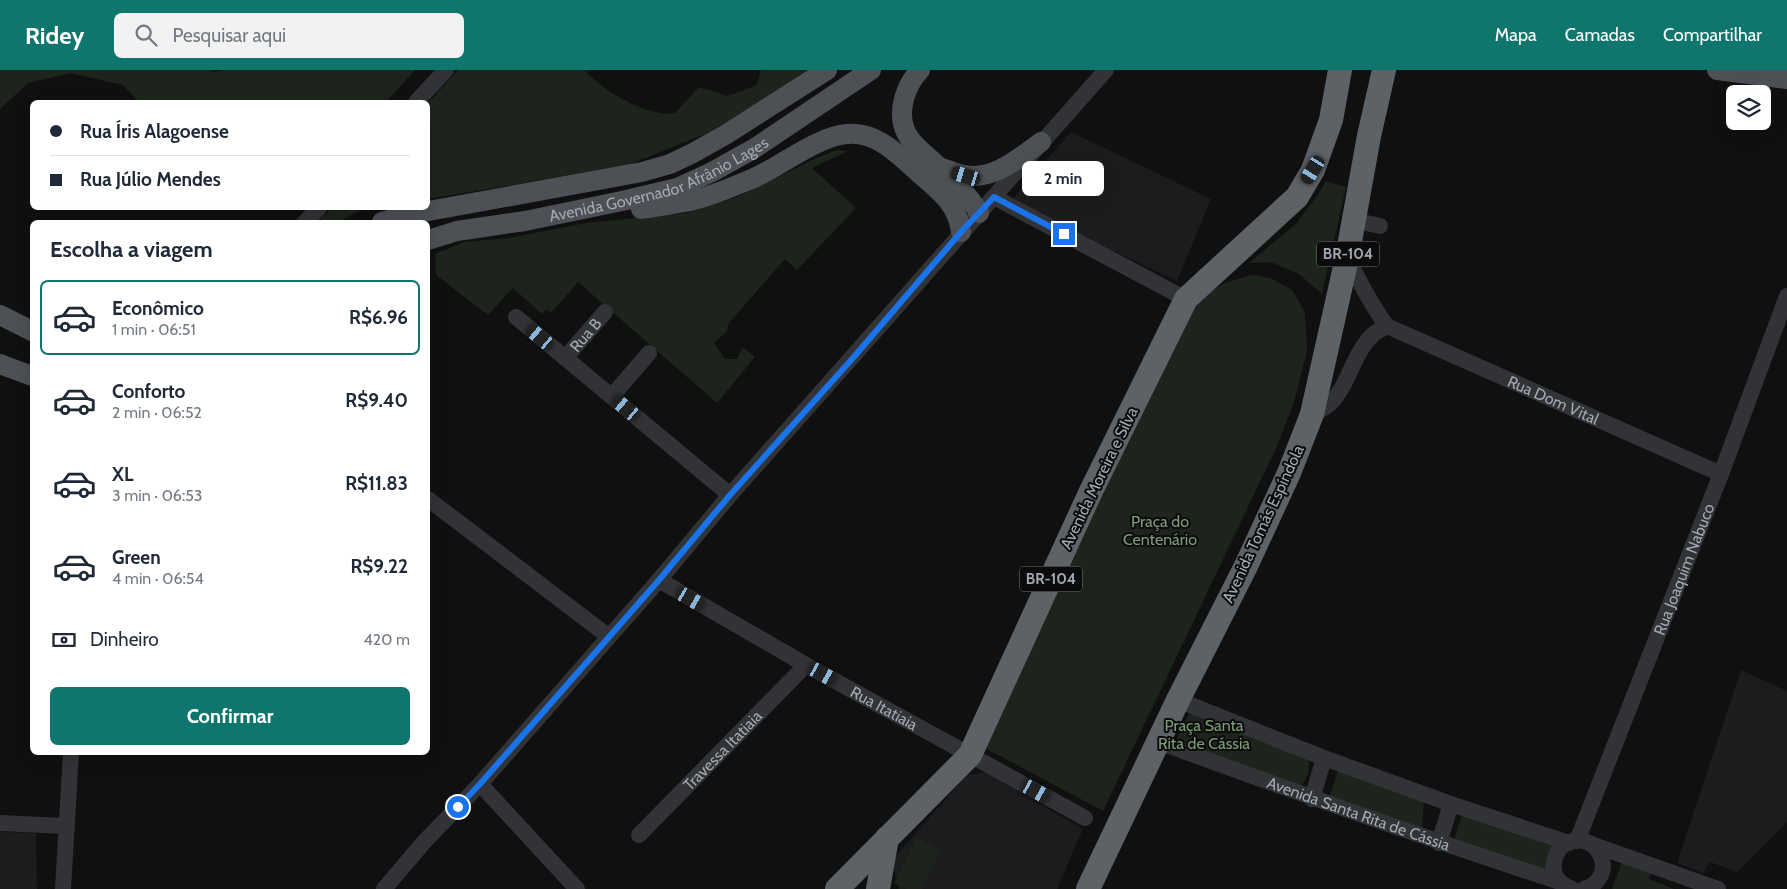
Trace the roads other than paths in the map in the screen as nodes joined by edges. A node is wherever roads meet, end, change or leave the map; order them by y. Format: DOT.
graph roads {
  1 [pos="446,70"];
  2 [pos="827,70"];
  3 [pos="870,70"];
  4 [pos="920,70"];
  5 [pos="1106,70"];
  6 [pos="1340,70"];
  7 [pos="1384,70"];
  8 [pos="1717,70"];
  9 [pos="1787,79"];
  10 [pos="418,100"];
  11 [pos="1041,142"];
  12 [pos="940,168"];
  13 [pos="994,197"];
  14 [pos="317,210"];
  15 [pos="582,210"];
  16 [pos="979,213"];
  17 [pos="307,220"];
  18 [pos="390,220"];
  19 [pos="1353,220"];
  20 [pos="1380,226"];
  21 [pos="961,232"];
  22 [pos="430,239"];
  23 [pos="1347,258"];
  24 [pos="1787,296"];
  25 [pos="1186,298"];
  26 [pos="606,312"];
  27 [pos="0,315"];
  28 [pos="516,317"];
  29 [pos="1387,326"];
  30 [pos="30,330"];
  31 [pos="649,354"];
  32 [pos="565,358"];
  33 [pos="0,364"];
  34 [pos="30,375"];
  35 [pos="612,396"];
  36 [pos="1312,414"];
  37 [pos="1721,474"];
  38 [pos="730,495"];
  39 [pos="430,501"];
  40 [pos="659,580"];
  41 [pos="608,636"];
  42 [pos="806,665"];
  43 [pos="1178,700"];
  44 [pos="1158,742"];
  45 [pos="71,755"];
  46 [pos="970,755"];
  47 [pos="1324,758"];
  48 [pos="480,784"];
  49 [pos="1312,799"];
  50 [pos="1451,804"];
  51 [pos="1085,818"];
  52 [pos="0,823"];
  53 [pos="66,826"];
  54 [pos="639,835"];
  55 [pos="887,838"];
  56 [pos="1579,842"];
  57 [pos="1439,843"];
  58 [pos="1566,886"];
  59 [pos="1591,888"];
  60 [pos="63,889"];
  61 [pos="384,889"];
  62 [pos="577,889"];
  63 [pos="837,889"];
  64 [pos="878,889"];
  65 [pos="1088,889"];
  66 [pos="1718,889"];
  1 -- 10 [label="street"];
  2 -- 18 [label="main road, Avenida Governador Afrânio Lages"];
  3 -- 15 [label="main road, Avenida Governador Afrânio Lages"];
  4 -- 12 [label="main road"];
  5 -- 11 [label="street"];
  6 -- 25 [label="highway, Avenida Moreira e Silva / BR-104"];
  7 -- 19 [label="highway, Avenida Tomás Espíndola / BR-104"];
  8 -- 9 [label="main road"];
  11 -- 12 [label="main road"];
  11 -- 13 [label="street"];
  12 -- 16 [label="main road"];
  13 -- 16 [label="street"];
  13 -- 25 [label="street"];
  14 -- 17 [label="street"];
  15 -- 21 [label="main road"];
  15 -- 22 [label="main road, Avenida Governador Afrânio Lages"];
  16 -- 21 [label="street"];
  19 -- 20 [label="street"];
  19 -- 23 [label="highway, Avenida Tomás Espíndola / BR-104"];
  21 -- 38 [label="street"];
  23 -- 29 [label="street"];
  23 -- 36 [label="highway, Avenida Tomás Espíndola / BR-104"];
  24 -- 37 [label="street, Rua Joaquim Nabuco"];
  25 -- 46 [label="highway, Avenida Moreira e Silva / BR-104"];
  26 -- 32 [label="street, Rua B"];
  27 -- 30 [label="main road"];
  28 -- 32 [label="street"];
  29 -- 36 [label="street"];
  29 -- 37 [label="street, Rua Dom Vital"];
  31 -- 35 [label="street"];
  32 -- 35 [label="street"];
  33 -- 34 [label="main road"];
  35 -- 38 [label="street"];
  36 -- 43 [label="highway, Avenida Tomás Espíndola / BR-104"];
  37 -- 56 [label="street, Rua Joaquim Nabuco"];
  38 -- 40 [label="street"];
  39 -- 41 [label="street"];
  40 -- 41 [label="street"];
  40 -- 42 [label="street, Rua Itatiaia"];
  41 -- 48 [label="street"];
  42 -- 46 [label="street, Rua Itatiaia"];
  42 -- 54 [label="street, Travessa Itatiaia"];
  43 -- 44 [label="highway, Avenida Tomás Espíndola / BR-104"];
  43 -- 47 [label="street"];
  44 -- 49 [label="street, Avenida Santa Rita de Cássia"];
  44 -- 65 [label="highway, Avenida Tomás Espíndola / BR-104"];
  45 -- 53 [label="street"];
  46 -- 51 [label="street, Rua Itatiaia"];
  46 -- 55 [label="highway, Avenida Moreira e Silva / BR-104"];
  47 -- 49 [label="street"];
  47 -- 50 [label="street"];
  48 -- 61 [label="street"];
  48 -- 62 [label="street"];
  49 -- 57 [label="street, Avenida Santa Rita de Cássia"];
  50 -- 56 [label="street"];
  50 -- 57 [label="street"];
  52 -- 53 [label="street"];
  53 -- 60 [label="street"];
  55 -- 63 [label="highway, Avenida Moreira e Silva / BR-104"];
  55 -- 64 [label="highway"];
  56 -- 58 [label="street, Rua Joaquim Nabuco"];
  56 -- 59 [label="street"];
  56 -- 66 [label="street"];
  57 -- 58 [label="street, Avenida Santa Rita de Cássia"];
}
